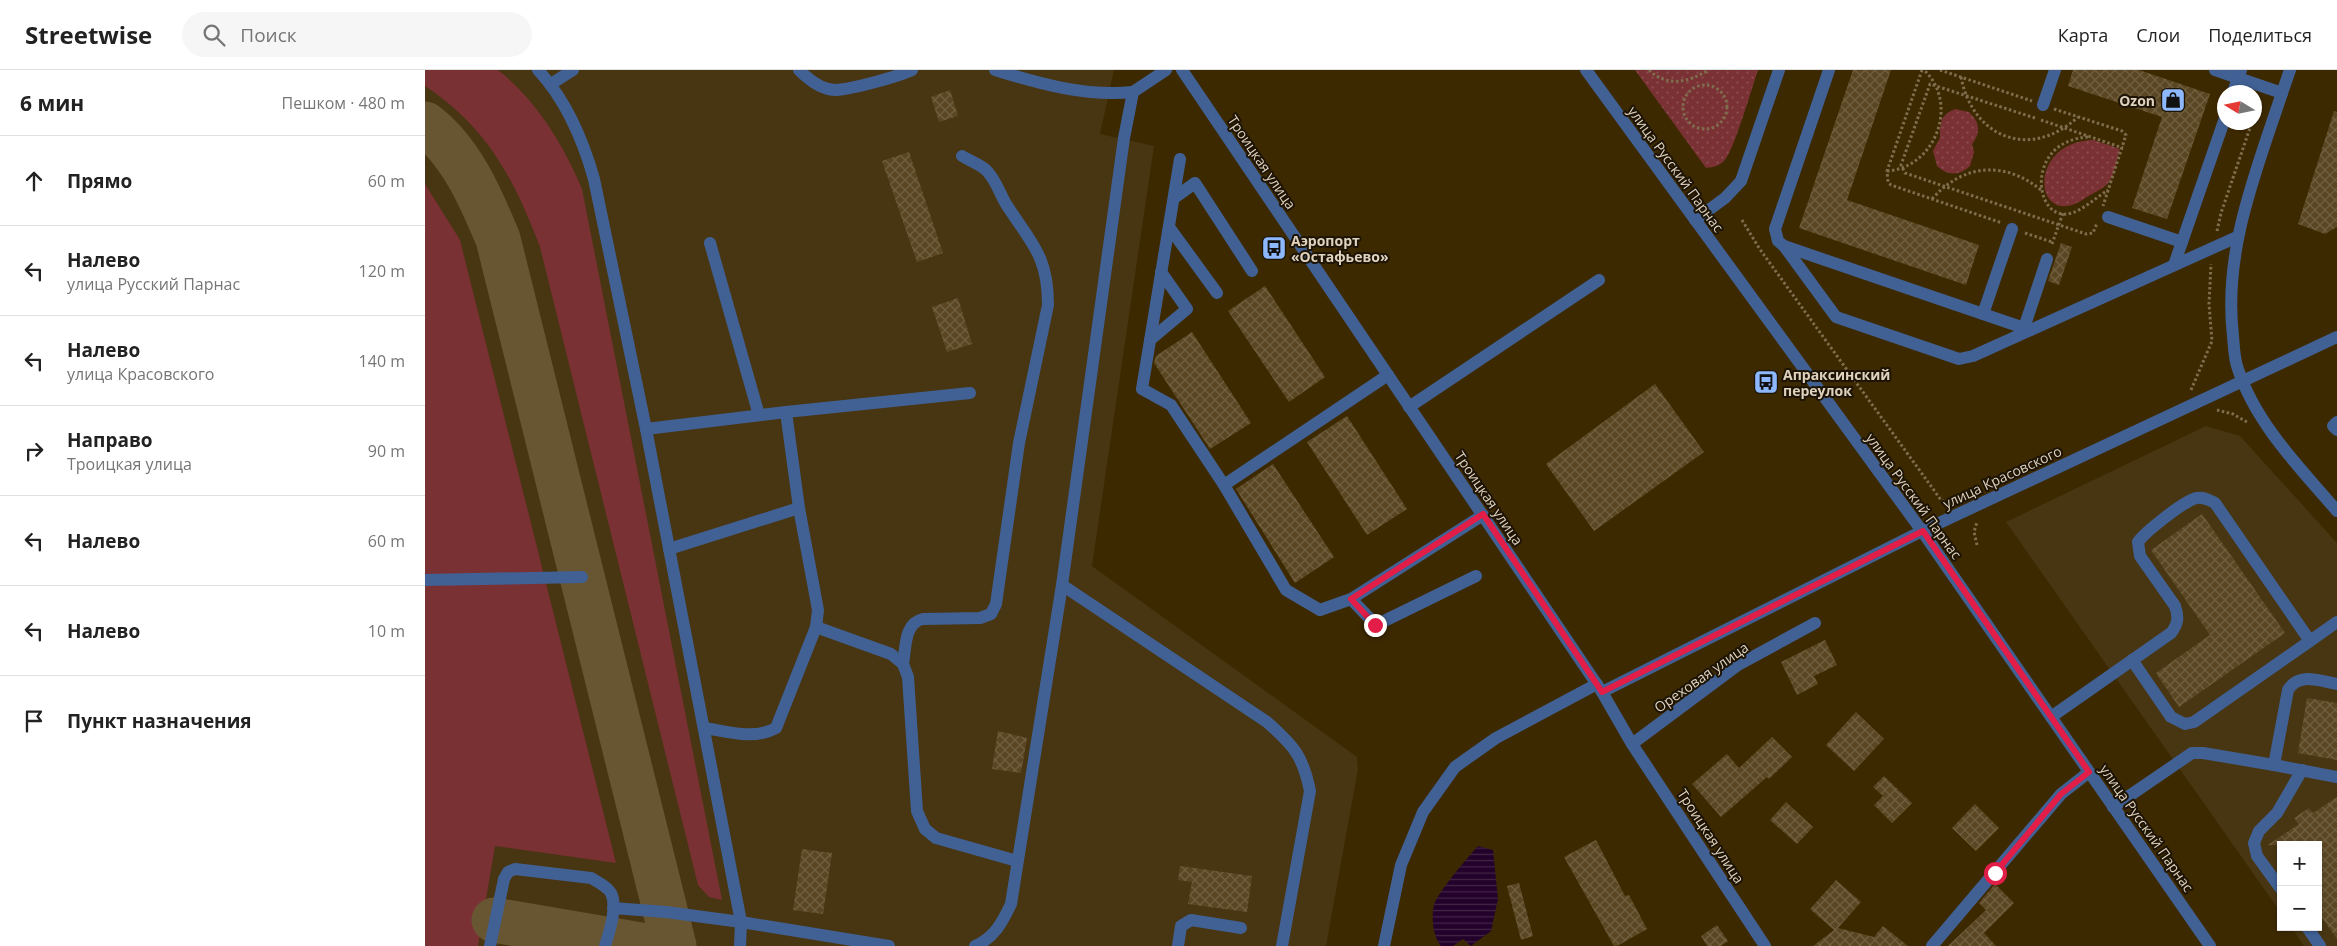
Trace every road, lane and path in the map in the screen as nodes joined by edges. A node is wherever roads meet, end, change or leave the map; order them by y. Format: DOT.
graph roads {
  1 [pos="538,70"];
  2 [pos="573,70"];
  3 [pos="799,70"];
  4 [pos="995,70"];
  5 [pos="1166,70"];
  6 [pos="1182,70"];
  7 [pos="1586,70"];
  8 [pos="1649,70"];
  9 [pos="1709,70"];
  10 [pos="1779,70"];
  11 [pos="1829,70"];
  12 [pos="1923,70"];
  13 [pos="2055,70"];
  14 [pos="2215,70"];
  15 [pos="2290,70"];
  16 [pos="904,72"];
  17 [pos="2239,74"];
  18 [pos="1961,77"];
  19 [pos="1693,79"];
  20 [pos="551,84"];
  21 [pos="1935,84"];
  22 [pos="1698,86"];
  23 [pos="1133,92"];
  24 [pos="2282,93"];
  25 [pos="1965,94"];
  26 [pos="2043,105"];
  27 [pos="2078,117"];
  28 [pos="2066,128"];
  29 [pos="2221,130"];
  30 [pos="2250,130"];
  31 [pos="2091,137"];
  32 [pos="963,156"];
  33 [pos="1180,160"];
  34 [pos="1901,169"];
  35 [pos="1887,171"];
  36 [pos="1944,187"];
  37 [pos="2041,190"];
  38 [pos="2109,190"];
  39 [pos="1174,198"];
  40 [pos="1932,199"];
  41 [pos="2063,214"];
  42 [pos="2108,217"];
  43 [pos="1695,220"];
  44 [pos="1743,220"];
  45 [pos="2058,225"];
  46 [pos="1169,227"];
  47 [pos="2012,229"];
  48 [pos="2237,237"];
  49 [pos="2053,242"];
  50 [pos="2182,242"];
  51 [pos="710,243"];
  52 [pos="1784,246"];
  53 [pos="2214,246"];
  54 [pos="2047,259"];
  55 [pos="2174,264"];
  56 [pos="1252,271"];
  57 [pos="1161,272"];
  58 [pos="1599,280"];
  59 [pos="1217,293"];
  60 [pos="1983,314"];
  61 [pos="2027,329"];
  62 [pos="2337,337"];
  63 [pos="1150,340"];
  64 [pos="1388,375"];
  65 [pos="2243,381"];
  66 [pos="2189,392"];
  67 [pos="971,393"];
  68 [pos="1409,407"];
  69 [pos="786,412"];
  70 [pos="759,415"];
  71 [pos="2337,422"];
  72 [pos="646,429"];
  73 [pos="2337,430"];
  74 [pos="1224,485"];
  75 [pos="1957,505"];
  76 [pos="799,508"];
  77 [pos="2337,512"];
  78 [pos="1483,514"];
  79 [pos="1982,515"];
  80 [pos="1923,531"];
  81 [pos="1977,545"];
  82 [pos="669,549"];
  83 [pos="1476,576"];
  84 [pos="582,577"];
  85 [pos="425,580"];
  86 [pos="1063,585"];
  87 [pos="1351,599"];
  88 [pos="2337,622"];
  89 [pos="1815,623"];
  90 [pos="816,627"];
  91 [pos="2310,641"];
  92 [pos="2132,660"];
  93 [pos="903,664"];
  94 [pos="2337,684"];
  95 [pos="1600,688"];
  96 [pos="2051,717"];
  97 [pos="705,728"];
  98 [pos="1632,744"];
  99 [pos="2274,765"];
  100 [pos="2302,770"];
  101 [pos="2089,772"];
  102 [pos="2337,777"];
  103 [pos="2113,807"];
  104 [pos="1017,861"];
  105 [pos="2279,886"];
  106 [pos="613,908"];
  107 [pos="741,922"];
  108 [pos="1241,928"];
  109 [pos="2310,931"];
  110 [pos="490,946"];
  111 [pos="605,946"];
  112 [pos="739,946"];
  113 [pos="889,946"];
  114 [pos="975,946"];
  115 [pos="1178,946"];
  116 [pos="1282,946"];
  117 [pos="1384,946"];
  118 [pos="1765,946"];
  119 [pos="1932,946"];
  120 [pos="2210,946"];
  121 [pos="2320,946"];
  1 -- 20 [label="street"];
  2 -- 20 [label="street"];
  3 -- 16 [label="street"];
  4 -- 23 [label="street"];
  5 -- 23 [label="street"];
  6 -- 64 [label="street, Троицкая улица"];
  7 -- 43 [label="street, улица Русский Парнас"];
  8 -- 19 [label="path"];
  9 -- 19 [label="path"];
  10 -- 43 [label="street"];
  11 -- 52 [label="street"];
  12 -- 21 [label="path"];
  12 -- 35 [label="path"];
  13 -- 26 [label="street"];
  14 -- 17 [label="street"];
  15 -- 24 [label="street"];
  17 -- 24 [label="street"];
  18 -- 25 [label="path"];
  19 -- 22 [label="path"];
  20 -- 72 [label="street"];
  21 -- 25 [label="path"];
  21 -- 34 [label="path"];
  21 -- 34 [label="path"];
  22 -- 22 [label="path"];
  23 -- 86 [label="street"];
  24 -- 48 [label="street"];
  25 -- 28 [label="path"];
  25 -- 28 [label="path"];
  27 -- 28 [label="path"];
  28 -- 31 [label="path"];
  29 -- 50 [label="street"];
  30 -- 53 [label="path"];
  31 -- 37 [label="path"];
  31 -- 38 [label="path"];
  32 -- 93 [label="street"];
  33 -- 39 [label="street"];
  34 -- 35 [label="path"];
  34 -- 36 [label="path"];
  35 -- 40 [label="path"];
  36 -- 37 [label="path"];
  36 -- 40 [label="path"];
  36 -- 45 [label="path"];
  37 -- 41 [label="path"];
  38 -- 41 [label="path"];
  38 -- 45 [label="path"];
  39 -- 46 [label="street"];
  39 -- 56 [label="street"];
  40 -- 47 [label="path"];
  41 -- 45 [label="path"];
  42 -- 50 [label="street"];
  43 -- 80 [label="street, улица Русский Парнас"];
  44 -- 75 [label="path"];
  45 -- 49 [label="path"];
  46 -- 57 [label="street"];
  46 -- 59 [label="street"];
  47 -- 49 [label="path"];
  47 -- 60 [label="street"];
  48 -- 53 [label="street"];
  48 -- 65 [label="street"];
  49 -- 54 [label="path"];
  50 -- 55 [label="street"];
  51 -- 70 [label="street"];
  52 -- 60 [label="street"];
  52 -- 61 [label="street"];
  53 -- 55 [label="street"];
  53 -- 66 [label="path"];
  54 -- 61 [label="street"];
  55 -- 61 [label="street"];
  57 -- 63 [label="street"];
  57 -- 63 [label="street"];
  58 -- 68 [label="street"];
  60 -- 61 [label="street"];
  62 -- 65 [label="street, улица Красовского"];
  63 -- 74 [label="street"];
  64 -- 68 [label="street, Троицкая улица"];
  64 -- 74 [label="street"];
  65 -- 77 [label="street"];
  65 -- 80 [label="street, улица Красовского"];
  67 -- 69 [label="street"];
  68 -- 78 [label="street, Троицкая улица"];
  69 -- 70 [label="street"];
  69 -- 76 [label="street"];
  70 -- 72 [label="street"];
  71 -- 73 [label="street"];
  72 -- 82 [label="street"];
  74 -- 87 [label="street"];
  76 -- 82 [label="street"];
  76 -- 90 [label="street"];
  78 -- 87 [label="street"];
  78 -- 95 [label="street, Троицкая улица"];
  79 -- 81 [label="path"];
  80 -- 95 [label="street, улица Красовского"];
  80 -- 96 [label="street, улица Русский Парнас"];
  82 -- 97 [label="street"];
  83 -- 87 [label="street"];
  84 -- 85 [label="street"];
  86 -- 104 [label="street"];
  86 -- 116 [label="street"];
  88 -- 91 [label="street"];
  89 -- 98 [label="street, Ореховая улица"];
  90 -- 93 [label="street"];
  90 -- 97 [label="street"];
  91 -- 92 [label="street"];
  91 -- 92 [label="street"];
  92 -- 96 [label="street"];
  93 -- 104 [label="street"];
  94 -- 99 [label="street"];
  95 -- 98 [label="street, Троицкая улица"];
  95 -- 117 [label="street, улица Красовского"];
  96 -- 101 [label="street, улица Русский Парнас"];
  97 -- 107 [label="street"];
  98 -- 118 [label="street, Троицкая улица"];
  99 -- 100 [label="street"];
  99 -- 103 [label="street"];
  100 -- 102 [label="street"];
  100 -- 105 [label="street"];
  101 -- 103 [label="street, улица Русский Парнас"];
  101 -- 119 [label="street"];
  103 -- 120 [label="street, улица Русский Парнас"];
  104 -- 114 [label="street"];
  106 -- 107 [label="street"];
  106 -- 110 [label="street"];
  106 -- 111 [label="street"];
  107 -- 112 [label="street"];
  107 -- 113 [label="street"];
  108 -- 115 [label="street"];
  109 -- 121 [label="street"];
}
